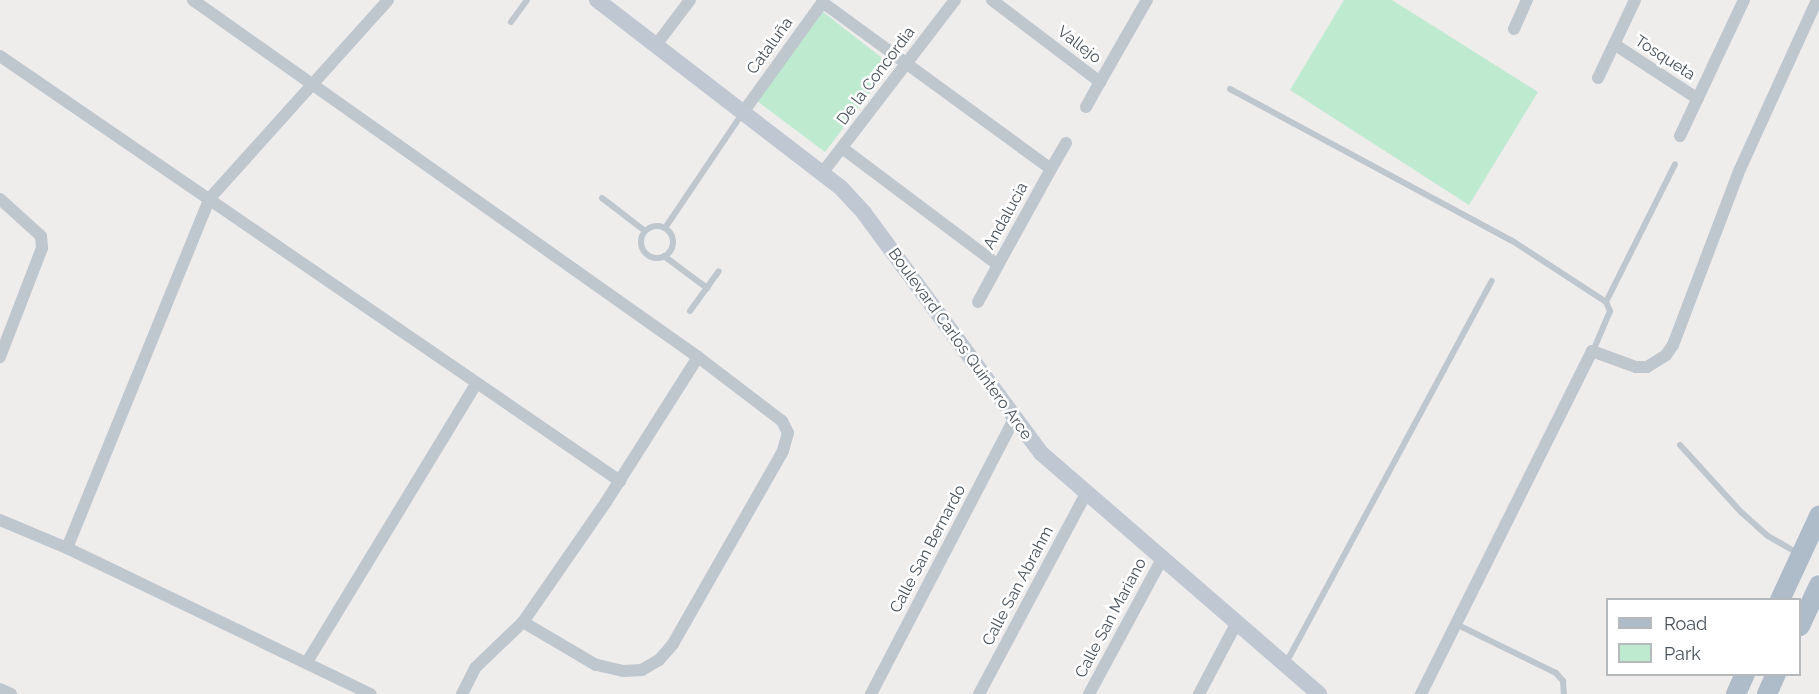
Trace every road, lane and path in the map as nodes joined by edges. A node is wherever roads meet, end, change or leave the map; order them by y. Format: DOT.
graph roads {
  1 [pos="193,0"];
  2 [pos="388,0"];
  3 [pos="527,0"];
  4 [pos="597,0"];
  5 [pos="690,0"];
  6 [pos="955,0"];
  7 [pos="992,0"];
  8 [pos="1147,0"];
  9 [pos="1527,0"];
  10 [pos="1635,0"];
  11 [pos="1744,0"];
  12 [pos="1816,0"];
  13 [pos="823,1"];
  14 [pos="510,22"];
  15 [pos="1514,29"];
  16 [pos="1614,44"];
  17 [pos="656,45"];
  18 [pos="0,56"];
  19 [pos="906,66"];
  20 [pos="1598,78"];
  21 [pos="1100,82"];
  22 [pos="313,86"];
  23 [pos="1230,89"];
  24 [pos="1698,99"];
  25 [pos="1086,107"];
  26 [pos="744,111"];
  27 [pos="1680,136"];
  28 [pos="1065,143"];
  29 [pos="842,148"];
  30 [pos="1675,164"];
  31 [pos="1051,169"];
  32 [pos="823,172"];
  33 [pos="210,198"];
  34 [pos="602,198"];
  35 [pos="0,199"];
  36 [pos="665,228"];
  37 [pos="645,231"];
  38 [pos="664,256"];
  39 [pos="998,265"];
  40 [pos="719,271"];
  41 [pos="1492,281"];
  42 [pos="707,288"];
  43 [pos="978,302"];
  44 [pos="1606,302"];
  45 [pos="690,311"];
  46 [pos="1592,351"];
  47 [pos="0,357"];
  48 [pos="698,357"];
  49 [pos="476,384"];
  50 [pos="1014,419"];
  51 [pos="1680,445"];
  52 [pos="620,480"];
  53 [pos="1086,494"];
  54 [pos="1819,516"];
  55 [pos="0,520"];
  56 [pos="67,548"];
  57 [pos="1801,555"];
  58 [pos="1162,559"];
  59 [pos="1819,585"];
  60 [pos="1781,598"];
  61 [pos="523,622"];
  62 [pos="1236,624"];
  63 [pos="1456,624"];
  64 [pos="1801,624"];
  65 [pos="307,662"];
  66 [pos="1284,666"];
  67 [pos="1745,676"];
  68 [pos="1776,676"];
  69 [pos="0,689"];
  70 [pos="1313,692"];
  71 [pos="11,694"];
  72 [pos="371,694"];
  73 [pos="462,694"];
  74 [pos="871,694"];
  75 [pos="979,694"];
  76 [pos="1089,694"];
  77 [pos="1199,694"];
  78 [pos="1421,694"];
  79 [pos="1564,694"];
  80 [pos="1736,694"];
  81 [pos="1767,694"];
  1 -- 22 [label="street"];
  2 -- 22 [label="street"];
  3 -- 14 [label="lane"];
  4 -- 17 [label="street, Boulevard Carlos Quintero Arce"];
  5 -- 17 [label="street"];
  6 -- 19 [label="street, De la Concordia"];
  7 -- 21 [label="street, Vallejo"];
  8 -- 21 [label="street, Vallejo"];
  9 -- 15 [label="street"];
  10 -- 16 [label="street"];
  11 -- 24 [label="street"];
  12 -- 46 [label="street"];
  13 -- 19 [label="street"];
  13 -- 26 [label="street, Cataluña"];
  16 -- 20 [label="street"];
  16 -- 24 [label="street, Tosqueta"];
  17 -- 26 [label="street, Boulevard Carlos Quintero Arce"];
  18 -- 33 [label="street"];
  19 -- 29 [label="street, De la Concordia"];
  19 -- 31 [label="street"];
  21 -- 25 [label="street"];
  22 -- 33 [label="street"];
  22 -- 48 [label="street"];
  23 -- 44 [label="lane"];
  24 -- 27 [label="street"];
  26 -- 32 [label="street, Boulevard Carlos Quintero Arce"];
  26 -- 36 [label="lane"];
  28 -- 31 [label="street, Andalucia"];
  29 -- 32 [label="street, De la Concordia"];
  29 -- 39 [label="street, Andalucia"];
  30 -- 44 [label="lane"];
  31 -- 39 [label="street, Andalucia"];
  32 -- 50 [label="street, Boulevard Carlos Quintero Arce"];
  33 -- 49 [label="street"];
  33 -- 56 [label="street"];
  34 -- 37 [label="lane"];
  35 -- 47 [label="street"];
  36 -- 37 [label="lane"];
  36 -- 38 [label="lane"];
  37 -- 38 [label="lane"];
  38 -- 42 [label="lane"];
  39 -- 43 [label="street"];
  40 -- 42 [label="lane"];
  41 -- 66 [label="lane"];
  42 -- 45 [label="lane"];
  44 -- 46 [label="lane"];
  46 -- 63 [label="street"];
  48 -- 52 [label="street"];
  48 -- 61 [label="street"];
  49 -- 52 [label="street"];
  49 -- 65 [label="street"];
  50 -- 53 [label="street, Boulevard Carlos Quintero Arce"];
  50 -- 74 [label="street, Calle San Bernardo"];
  51 -- 57 [label="lane"];
  52 -- 61 [label="street"];
  53 -- 58 [label="street, Boulevard Carlos Quintero Arce"];
  53 -- 75 [label="street, Calle San Abrahm"];
  54 -- 57 [label="main road"];
  55 -- 56 [label="street"];
  56 -- 65 [label="street"];
  57 -- 60 [label="main road"];
  58 -- 62 [label="street, Boulevard Carlos Quintero Arce"];
  58 -- 76 [label="street, Calle San Mariano"];
  59 -- 64 [label="main road"];
  61 -- 73 [label="street"];
  62 -- 66 [label="street, Boulevard Carlos Quintero Arce"];
  62 -- 77 [label="street"];
  63 -- 78 [label="street"];
  63 -- 79 [label="lane"];
  65 -- 72 [label="street"];
  66 -- 70 [label="street, Boulevard Carlos Quintero Arce"];
  67 -- 80 [label="main road"];
  68 -- 81 [label="main road"];
  69 -- 71 [label="street"];
}
